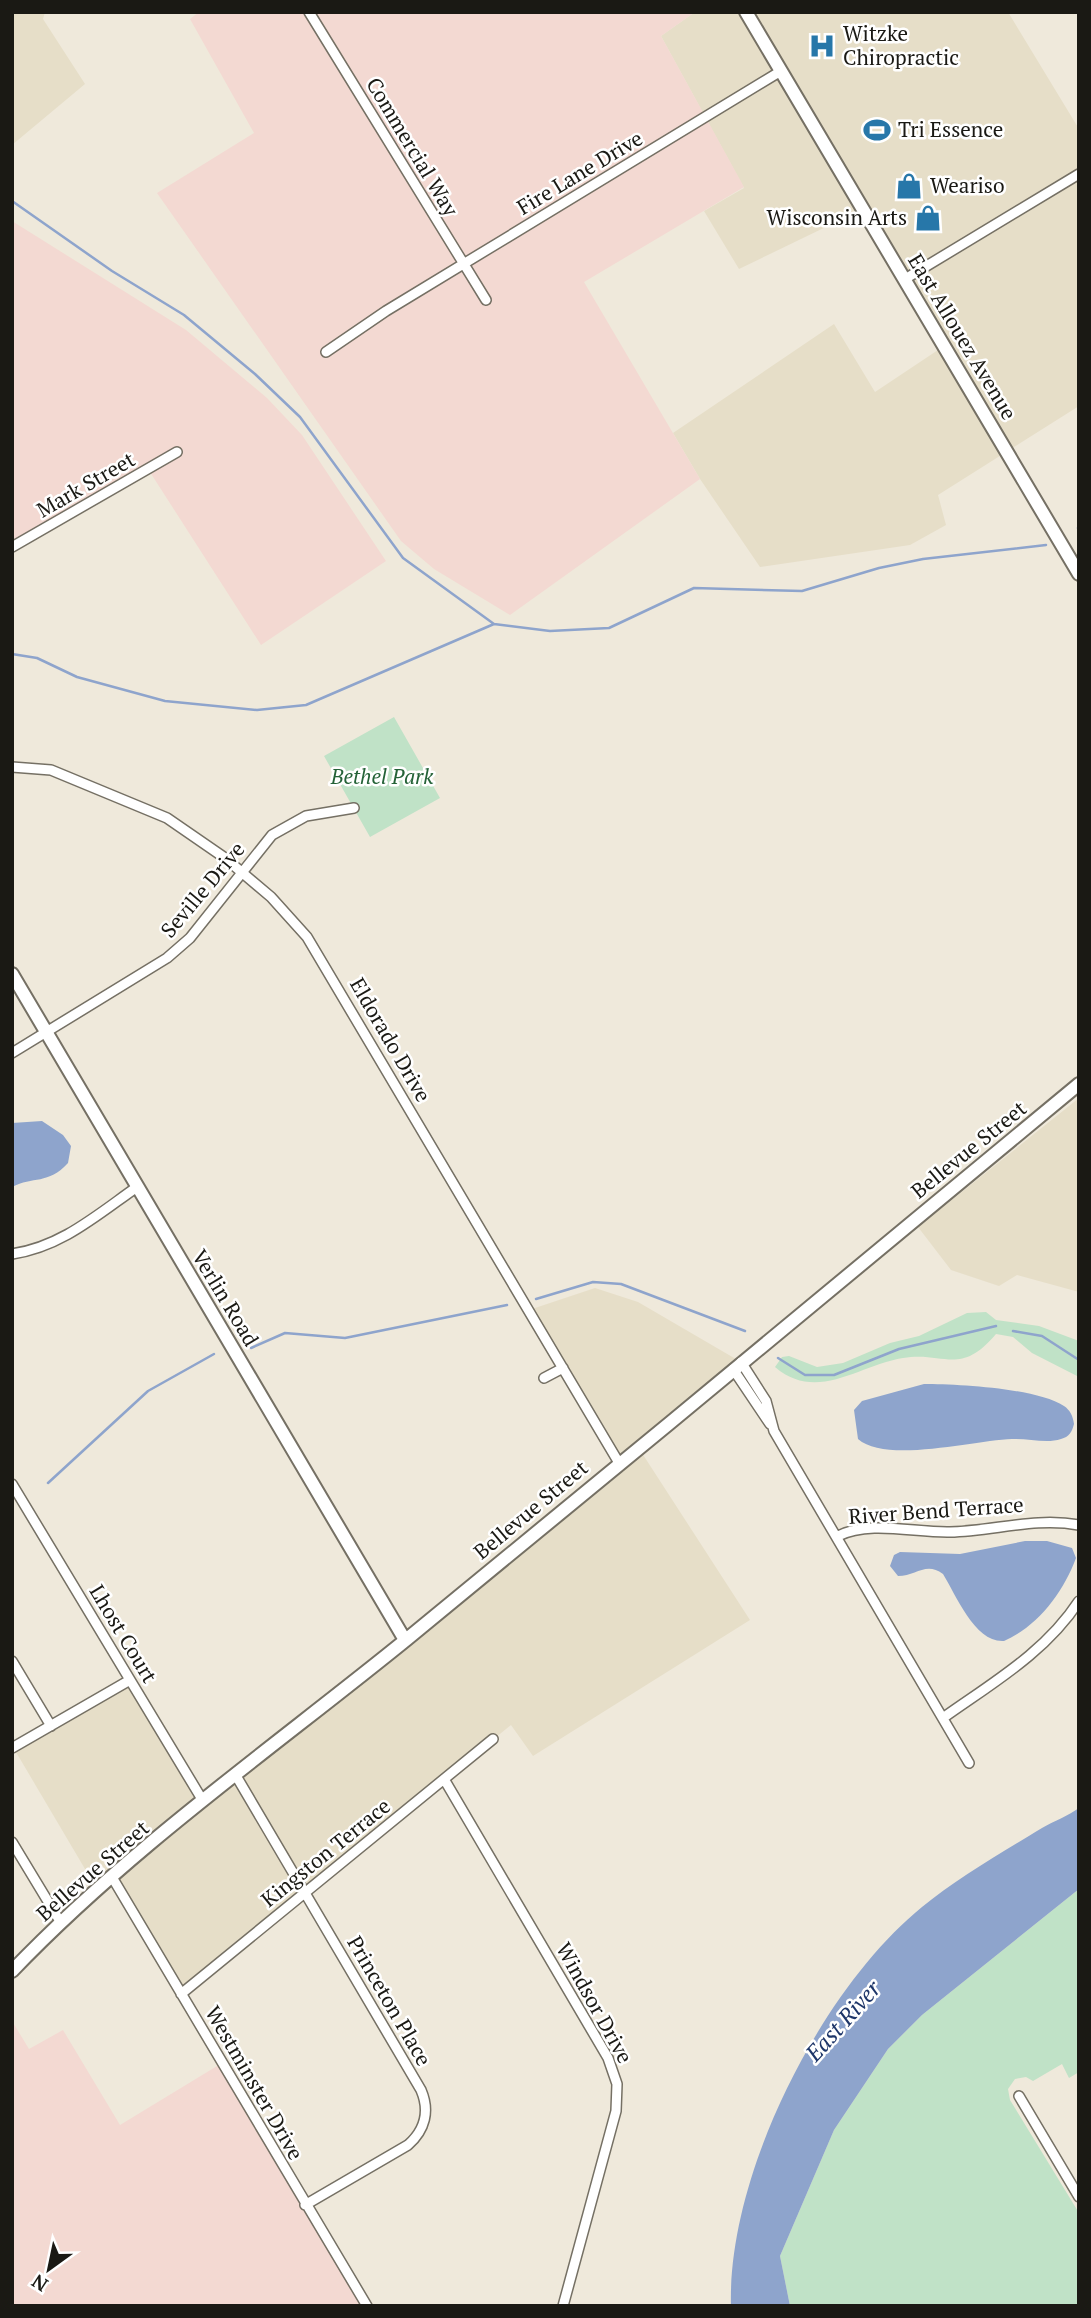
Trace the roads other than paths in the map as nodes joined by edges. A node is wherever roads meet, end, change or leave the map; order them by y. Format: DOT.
graph roads {
  1 [pos="309,12"];
  2 [pos="746,12"];
  3 [pos="781,71"];
  4 [pos="1079,174"];
  5 [pos="463,265"];
  6 [pos="905,279"];
  7 [pos="485,300"];
  8 [pos="326,352"];
  9 [pos="177,452"];
  10 [pos="12,547"];
  11 [pos="1079,574"];
  12 [pos="12,767"];
  13 [pos="354,808"];
  14 [pos="241,872"];
  15 [pos="12,974"];
  16 [pos="46,1031"];
  17 [pos="12,1053"];
  18 [pos="1079,1084"];
  19 [pos="137,1187"];
  20 [pos="12,1254"];
  21 [pos="737,1365"];
  22 [pos="563,1368"];
  23 [pos="544,1378"];
  24 [pos="619,1463"];
  25 [pos="12,1484"];
  26 [pos="1079,1525"];
  27 [pos="838,1536"];
  28 [pos="1079,1601"];
  29 [pos="405,1640"];
  30 [pos="12,1661"];
  31 [pos="130,1680"];
  32 [pos="943,1718"];
  33 [pos="51,1726"];
  34 [pos="493,1739"];
  35 [pos="12,1748"];
  36 [pos="970,1763"];
  37 [pos="235,1774"];
  38 [pos="444,1779"];
  39 [pos="203,1801"];
  40 [pos="12,1842"];
  41 [pos="112,1877"];
  42 [pos="305,1893"];
  43 [pos="61,1923"];
  44 [pos="12,1970"];
  45 [pos="181,1994"];
  46 [pos="1019,2096"];
  47 [pos="1079,2197"];
  48 [pos="306,2206"];
  49 [pos="367,2306"];
  50 [pos="563,2306"];
  1 -- 5 [label="street, Commercial Way"];
  2 -- 3 [label="street, East Allouez Avenue"];
  3 -- 5 [label="street, Fire Lane Drive"];
  3 -- 6 [label="street, East Allouez Avenue"];
  4 -- 6 [label="street"];
  5 -- 7 [label="street, Commercial Way"];
  5 -- 8 [label="street, Fire Lane Drive"];
  6 -- 11 [label="street, East Allouez Avenue"];
  9 -- 10 [label="street, Mark Street"];
  12 -- 14 [label="street, Eldorado Drive"];
  13 -- 14 [label="street, Seville Drive"];
  14 -- 16 [label="street, Seville Drive"];
  14 -- 22 [label="street, Eldorado Drive"];
  15 -- 16 [label="street, Verlin Road"];
  16 -- 17 [label="street, Seville Drive"];
  16 -- 19 [label="street, Verlin Road"];
  18 -- 21 [label="street, Bellevue Street"];
  19 -- 20 [label="street"];
  19 -- 29 [label="street, Verlin Road"];
  21 -- 24 [label="street, Bellevue Street"];
  21 -- 27 [label="street, River Bend Terrace"];
  22 -- 23 [label="street"];
  22 -- 24 [label="street, Eldorado Drive"];
  24 -- 29 [label="street, Bellevue Street"];
  25 -- 31 [label="street, Lhost Court"];
  26 -- 27 [label="street, River Bend Terrace"];
  27 -- 32 [label="street, River Bend Terrace"];
  28 -- 32 [label="street"];
  29 -- 37 [label="street, Bellevue Street"];
  30 -- 33 [label="street"];
  31 -- 33 [label="street"];
  31 -- 39 [label="street, Lhost Court"];
  32 -- 36 [label="street, River Bend Terrace"];
  33 -- 35 [label="street"];
  34 -- 38 [label="street, Kingston Terrace"];
  37 -- 39 [label="street, Bellevue Street"];
  37 -- 42 [label="street, Princeton Place"];
  38 -- 42 [label="street, Kingston Terrace"];
  38 -- 50 [label="street, Windsor Drive"];
  39 -- 41 [label="street, Bellevue Street"];
  40 -- 43 [label="street"];
  41 -- 43 [label="street, Bellevue Street"];
  41 -- 45 [label="street, Westminster Drive"];
  42 -- 45 [label="street, Kingston Terrace"];
  42 -- 48 [label="street, Princeton Place"];
  43 -- 44 [label="street, Bellevue Street"];
  45 -- 48 [label="street, Westminster Drive"];
  46 -- 47 [label="street"];
  48 -- 49 [label="street, Westminster Drive"];
}
